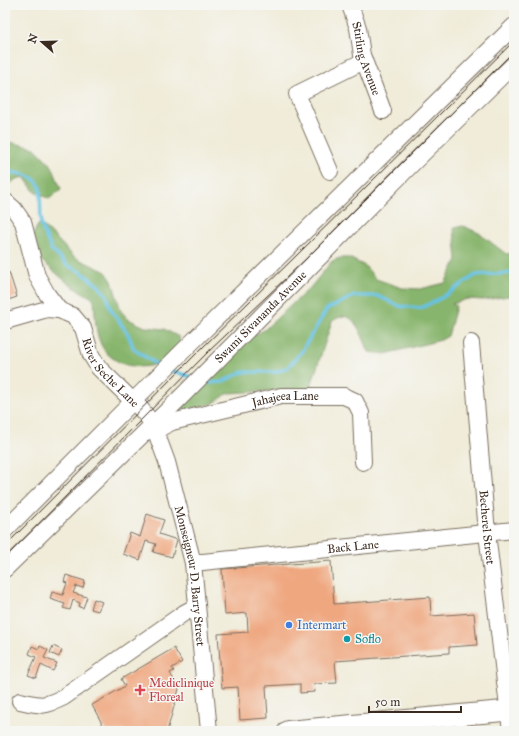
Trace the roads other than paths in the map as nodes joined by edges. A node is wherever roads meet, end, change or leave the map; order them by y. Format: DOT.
graph roads {
  1 [pos="350,5"];
  2 [pos="514,26"];
  3 [pos="364,61"];
  4 [pos="514,64"];
  5 [pos="383,111"];
  6 [pos="330,171"];
  7 [pos="5,201"];
  8 [pos="59,310"];
  9 [pos="5,321"];
  10 [pos="471,343"];
  11 [pos="138,396"];
  12 [pos="155,427"];
  13 [pos="363,462"];
  14 [pos="5,530"];
  15 [pos="514,530"];
  16 [pos="487,533"];
  17 [pos="193,563"];
  18 [pos="5,569"];
  19 [pos="197,606"];
  20 [pos="20,701"];
  21 [pos="511,710"];
  22 [pos="373,727"];
  23 [pos="209,731"];
  24 [pos="288,731"];
  25 [pos="511,731"];
  1 -- 3 [label="street, Stirling Avenue"];
  2 -- 11 [label="street"];
  3 -- 5 [label="street, Stirling Avenue"];
  3 -- 6 [label="street"];
  4 -- 12 [label="street, Swami Sivananda Avenue"];
  7 -- 8 [label="street"];
  8 -- 9 [label="street"];
  8 -- 11 [label="street, River Seche Lane"];
  10 -- 16 [label="street, Becherel Street"];
  11 -- 12 [label="street, River Seche Lane"];
  11 -- 14 [label="street"];
  12 -- 13 [label="street, Jahajeea Lane"];
  12 -- 17 [label="street, Monseigneur D. Barry Street"];
  12 -- 18 [label="street, Swami Sivananda Avenue"];
  15 -- 16 [label="street, Back Lane"];
  16 -- 17 [label="street, Back Lane"];
  16 -- 21 [label="street, Becherel Street"];
  17 -- 19 [label="street, Monseigneur D. Barry Street"];
  19 -- 20 [label="street"];
  19 -- 23 [label="street, Monseigneur D. Barry Street"];
  21 -- 22 [label="main road"];
  21 -- 25 [label="street, Becherel Street"];
  22 -- 24 [label="main road"];
}
